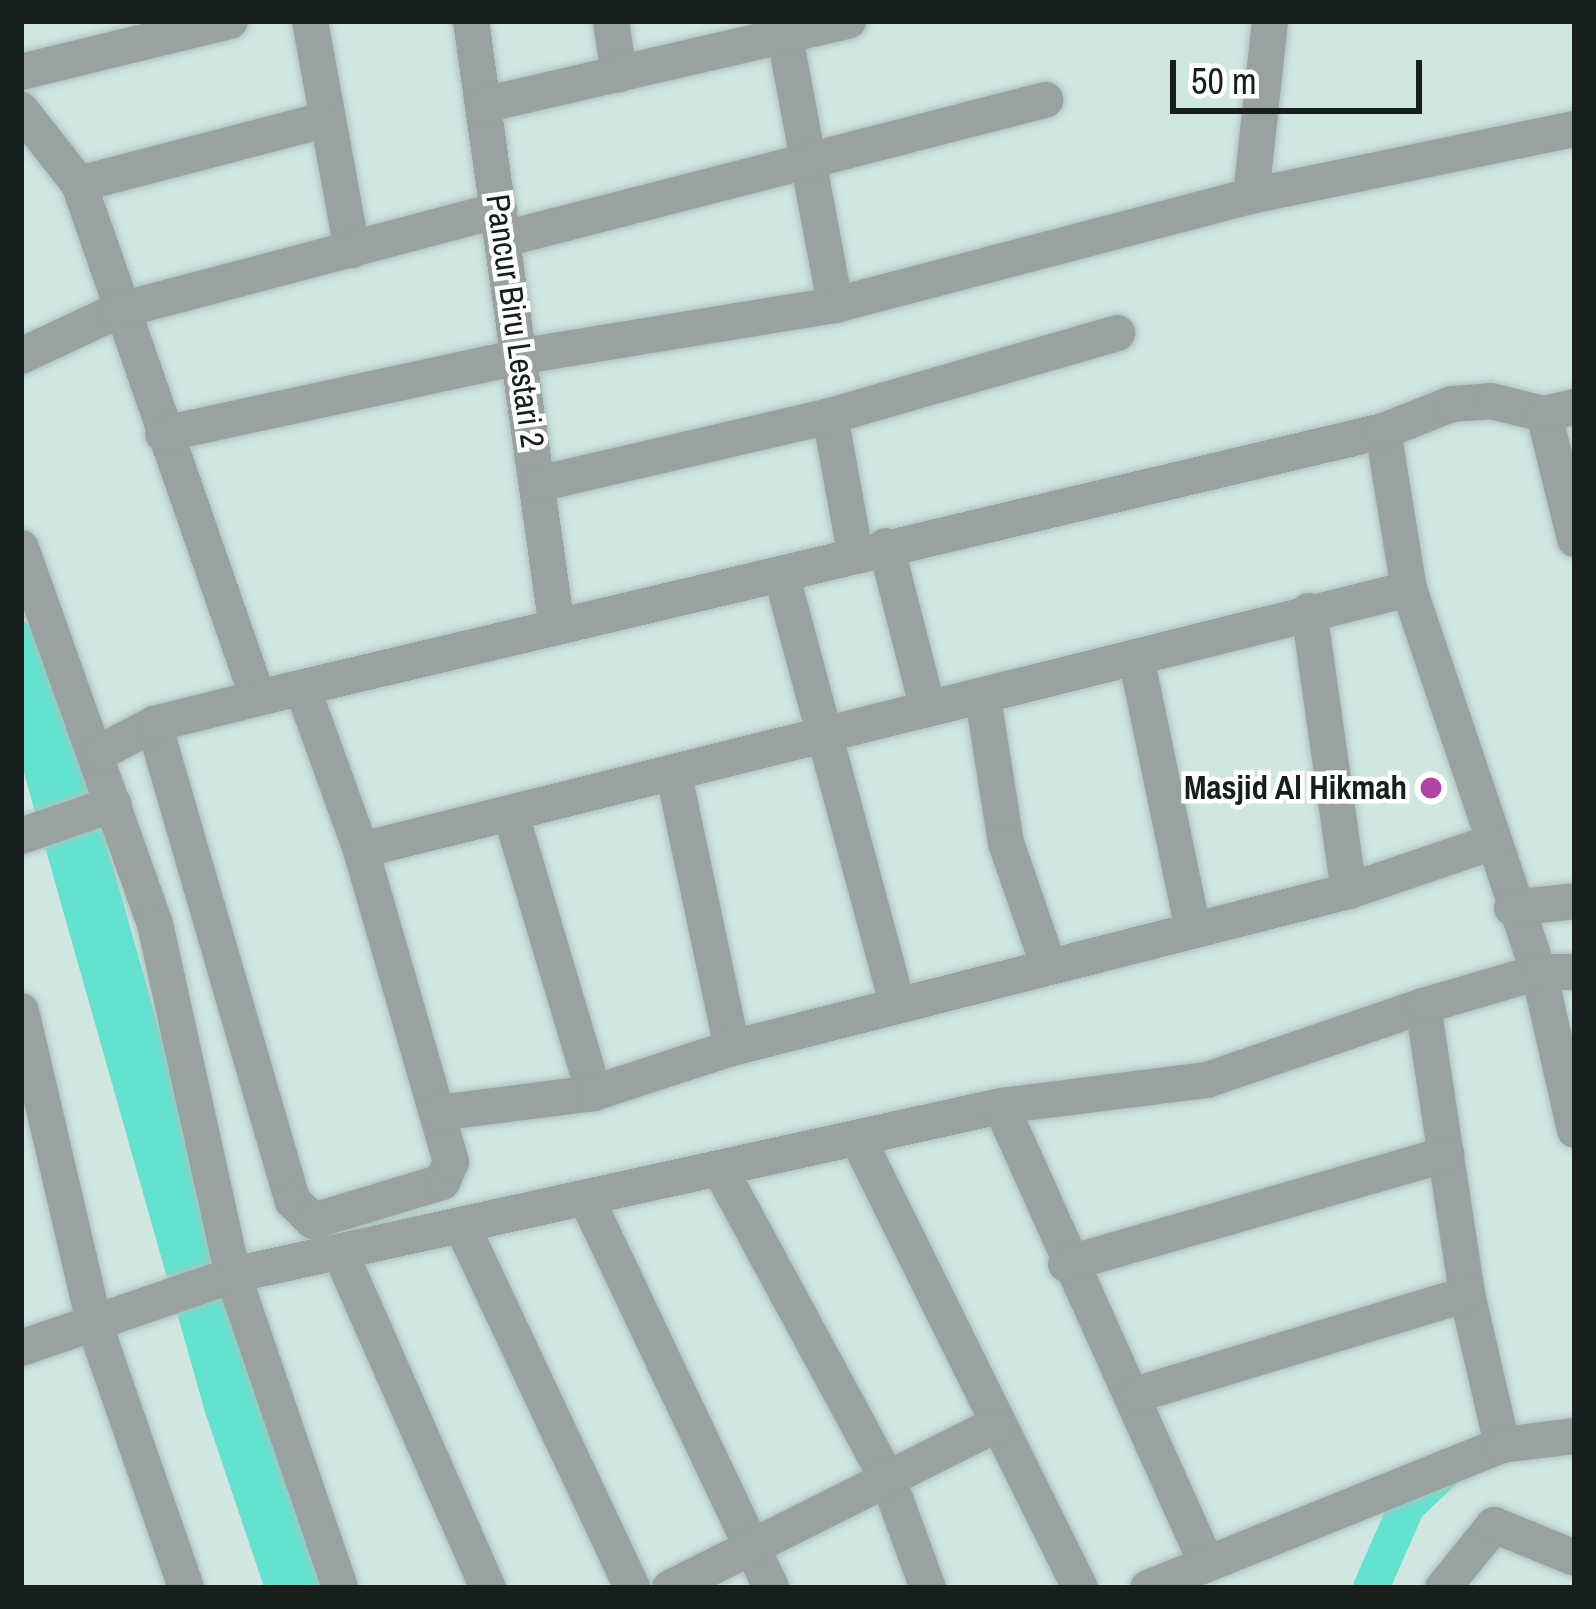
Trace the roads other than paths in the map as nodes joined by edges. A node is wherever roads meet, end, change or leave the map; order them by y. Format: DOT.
graph roads {
  1 [pos="230,21"];
  2 [pos="310,21"];
  3 [pos="471,21"];
  4 [pos="611,21"];
  5 [pos="848,21"];
  6 [pos="1270,21"];
  7 [pos="168,28"];
  8 [pos="730,36"];
  9 [pos="785,37"];
  10 [pos="21,72"];
  11 [pos="619,74"];
  12 [pos="1045,100"];
  13 [pos="483,105"];
  14 [pos="21,110"];
  15 [pos="324,120"];
  16 [pos="1575,129"];
  17 [pos="810,161"];
  18 [pos="79,184"];
  19 [pos="1250,196"];
  20 [pos="502,225"];
  21 [pos="352,250"];
  22 [pos="836,305"];
  23 [pos="117,311"];
  24 [pos="1118,333"];
  25 [pos="21,356"];
  26 [pos="523,356"];
  27 [pos="1559,411"];
  28 [pos="830,416"];
  29 [pos="1383,431"];
  30 [pos="163,434"];
  31 [pos="538,484"];
  32 [pos="1575,539"];
  33 [pos="21,548"];
  34 [pos="870,549"];
  35 [pos="782,578"];
  36 [pos="1409,589"];
  37 [pos="1309,611"];
  38 [pos="556,621"];
  39 [pos="1136,657"];
  40 [pos="303,690"];
  41 [pos="258,698"];
  42 [pos="983,698"];
  43 [pos="927,706"];
  44 [pos="154,724"];
  45 [pos="822,735"];
  46 [pos="99,753"];
  47 [pos="674,775"];
  48 [pos="100,809"];
  49 [pos="512,818"];
  50 [pos="21,836"];
  51 [pos="1490,843"];
  52 [pos="361,850"];
  53 [pos="1349,891"];
  54 [pos="1575,901"];
  55 [pos="1512,908"];
  56 [pos="1193,929"];
  57 [pos="1048,964"];
  58 [pos="1557,972"];
  59 [pos="898,1006"];
  60 [pos="1423,1006"];
  61 [pos="21,1010"];
  62 [pos="732,1048"];
  63 [pos="594,1093"];
  64 [pos="1001,1106"];
  65 [pos="438,1113"];
  66 [pos="1575,1130"];
  67 [pos="858,1139"];
  68 [pos="1446,1154"];
  69 [pos="721,1171"];
  70 [pos="588,1202"];
  71 [pos="462,1226"];
  72 [pos="342,1257"];
  73 [pos="1066,1264"];
  74 [pos="224,1278"];
  75 [pos="1467,1294"];
  76 [pos="95,1326"];
  77 [pos="21,1348"];
  78 [pos="1135,1396"];
  79 [pos="994,1426"];
  80 [pos="1575,1436"];
  81 [pos="1502,1445"];
  82 [pos="889,1482"];
  83 [pos="751,1547"];
  84 [pos="1575,1558"];
  85 [pos="1205,1559"];
  86 [pos="186,1588"];
  87 [pos="340,1588"];
  88 [pos="488,1588"];
  89 [pos="632,1588"];
  90 [pos="670,1588"];
  91 [pos="771,1588"];
  92 [pos="928,1588"];
  93 [pos="1080,1588"];
  94 [pos="1148,1588"];
  95 [pos="1443,1588"];
  1 -- 7 [label="street"];
  2 -- 15 [label="street"];
  3 -- 13 [label="street, Pancur Biru Lestari 2"];
  4 -- 11 [label="street"];
  5 -- 9 [label="street"];
  6 -- 19 [label="street"];
  7 -- 10 [label="street"];
  8 -- 9 [label="street"];
  8 -- 11 [label="street"];
  9 -- 17 [label="street"];
  11 -- 13 [label="street"];
  12 -- 17 [label="street"];
  13 -- 20 [label="street, Pancur Biru Lestari 2"];
  14 -- 18 [label="street"];
  15 -- 18 [label="street"];
  15 -- 21 [label="street"];
  16 -- 19 [label="street"];
  17 -- 20 [label="street"];
  17 -- 22 [label="street"];
  18 -- 23 [label="street"];
  19 -- 22 [label="street"];
  20 -- 21 [label="street"];
  20 -- 26 [label="street, Pancur Biru Lestari 2"];
  21 -- 23 [label="street"];
  22 -- 26 [label="street"];
  23 -- 25 [label="street"];
  23 -- 30 [label="street"];
  24 -- 28 [label="street"];
  26 -- 30 [label="street"];
  26 -- 31 [label="street, Pancur Biru Lestari 2"];
  27 -- 29 [label="street"];
  27 -- 32 [label="street"];
  28 -- 31 [label="street"];
  28 -- 34 [label="street"];
  29 -- 34 [label="street"];
  29 -- 36 [label="street"];
  30 -- 41 [label="street"];
  31 -- 38 [label="street, Pancur Biru Lestari 2"];
  33 -- 46 [label="street"];
  34 -- 35 [label="street"];
  34 -- 43 [label="street"];
  35 -- 38 [label="street"];
  35 -- 45 [label="street"];
  36 -- 37 [label="street"];
  36 -- 51 [label="street"];
  37 -- 39 [label="street"];
  37 -- 53 [label="street"];
  38 -- 40 [label="street"];
  39 -- 42 [label="street"];
  39 -- 56 [label="street"];
  40 -- 41 [label="street"];
  40 -- 52 [label="street"];
  41 -- 44 [label="street"];
  42 -- 43 [label="street"];
  42 -- 57 [label="street"];
  43 -- 45 [label="street"];
  44 -- 46 [label="street"];
  44 -- 65 [label="street"];
  45 -- 47 [label="street"];
  45 -- 59 [label="street"];
  46 -- 48 [label="street"];
  47 -- 49 [label="street"];
  47 -- 62 [label="street"];
  48 -- 50 [label="street"];
  48 -- 74 [label="street"];
  49 -- 52 [label="street"];
  49 -- 63 [label="street"];
  51 -- 53 [label="street"];
  51 -- 55 [label="street"];
  52 -- 65 [label="street"];
  53 -- 56 [label="street"];
  54 -- 55 [label="street"];
  55 -- 58 [label="street"];
  56 -- 57 [label="street"];
  57 -- 59 [label="street"];
  58 -- 60 [label="street"];
  58 -- 66 [label="street"];
  59 -- 62 [label="street"];
  60 -- 64 [label="street"];
  60 -- 68 [label="street"];
  61 -- 76 [label="street"];
  62 -- 63 [label="street"];
  63 -- 65 [label="street"];
  64 -- 67 [label="street"];
  64 -- 73 [label="street"];
  67 -- 69 [label="street"];
  67 -- 79 [label="street"];
  68 -- 73 [label="street"];
  68 -- 75 [label="street"];
  69 -- 70 [label="street"];
  69 -- 82 [label="street"];
  70 -- 71 [label="street"];
  70 -- 83 [label="street"];
  71 -- 72 [label="street"];
  71 -- 89 [label="street"];
  72 -- 74 [label="street"];
  72 -- 88 [label="street"];
  73 -- 78 [label="street"];
  74 -- 76 [label="street"];
  74 -- 87 [label="street"];
  75 -- 78 [label="street"];
  75 -- 81 [label="street"];
  76 -- 77 [label="street"];
  76 -- 86 [label="street"];
  78 -- 85 [label="street"];
  79 -- 82 [label="street"];
  79 -- 93 [label="street"];
  80 -- 81 [label="street"];
  81 -- 85 [label="street"];
  82 -- 83 [label="street"];
  82 -- 92 [label="street"];
  83 -- 90 [label="street"];
  83 -- 91 [label="street"];
  84 -- 95 [label="street"];
  85 -- 94 [label="street"];
}
